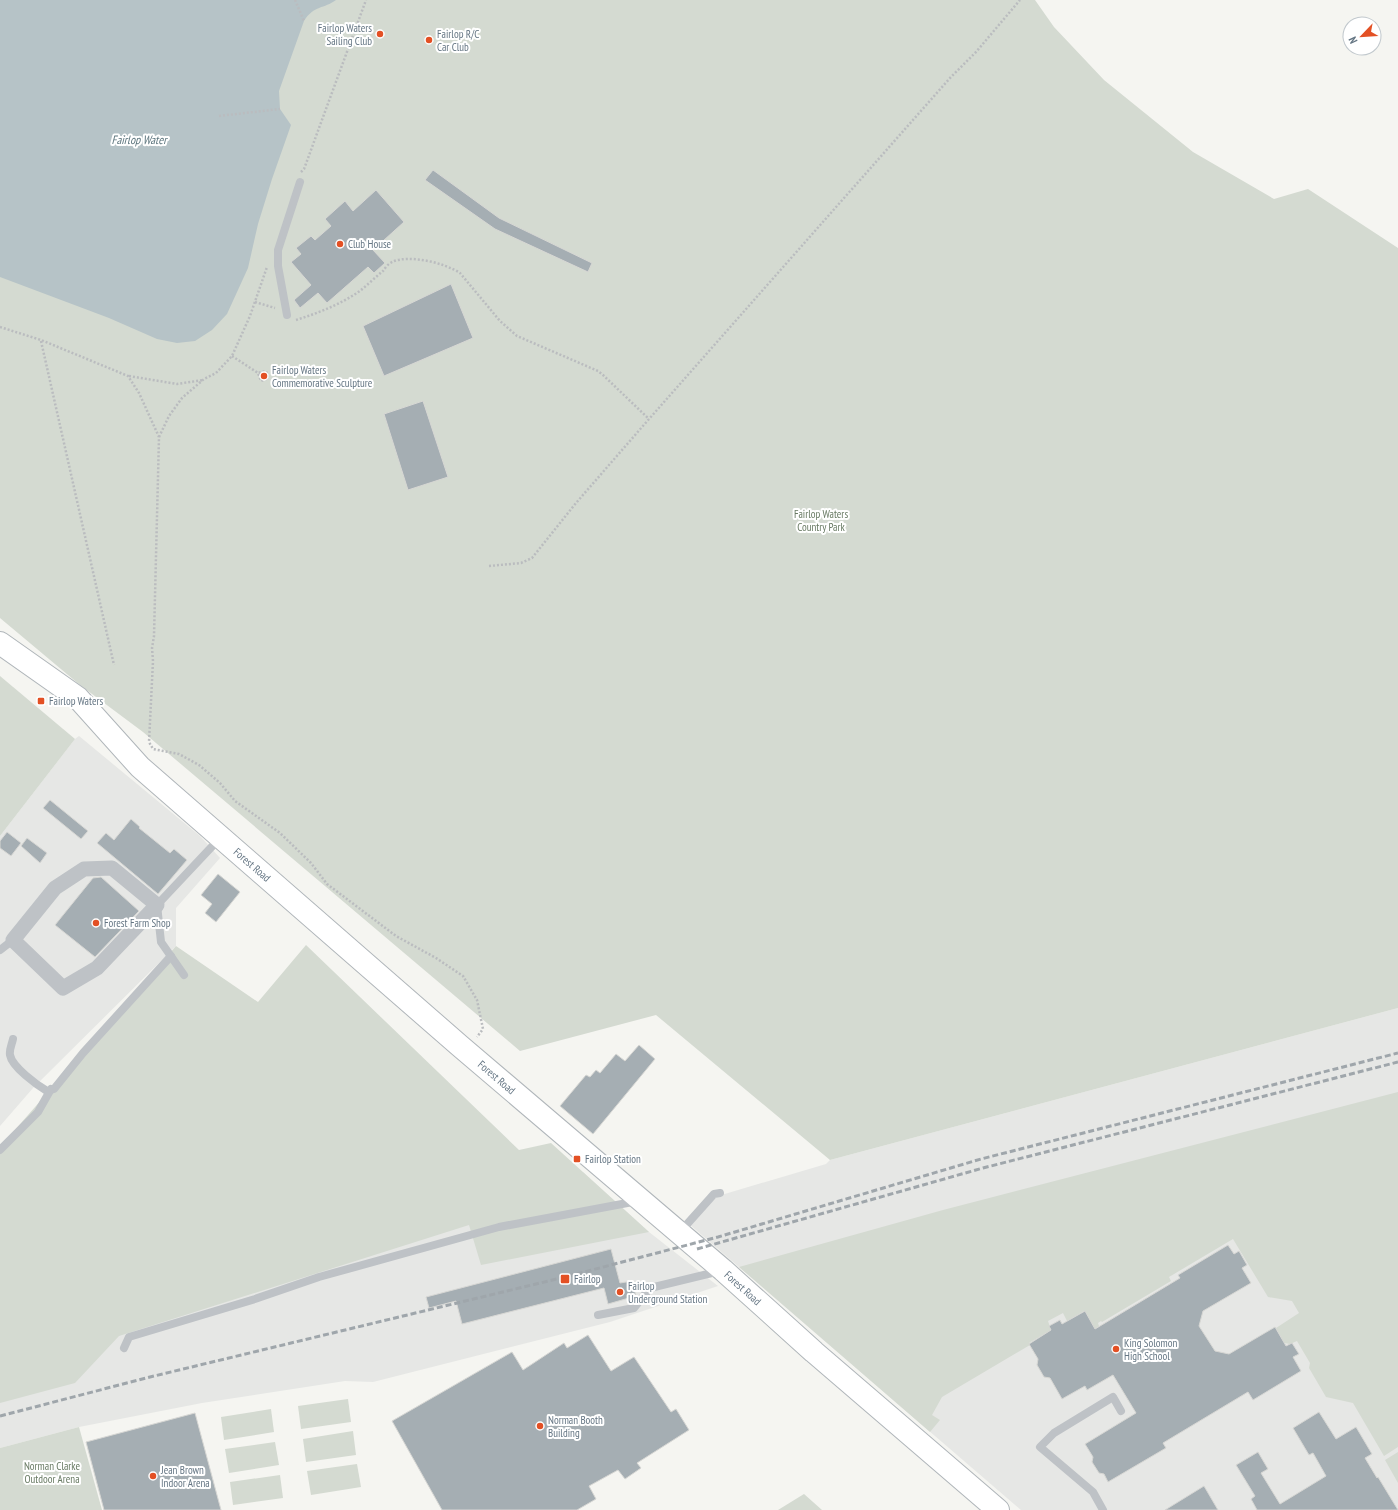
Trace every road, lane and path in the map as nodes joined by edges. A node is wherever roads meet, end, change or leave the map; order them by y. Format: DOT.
graph roads {
  1 [pos="295,0"];
  2 [pos="1020,0"];
  3 [pos="304,21"];
  4 [pos="280,109"];
  5 [pos="219,116"];
  6 [pos="300,182"];
  7 [pos="255,302"];
  8 [pos="288,315"];
  9 [pos="0,327"];
  10 [pos="41,340"];
  11 [pos="232,356"];
  12 [pos="258,373"];
  13 [pos="128,376"];
  14 [pos="204,379"];
  15 [pos="649,419"];
  16 [pos="489,566"];
  17 [pos="0,643"];
  18 [pos="114,665"];
  19 [pos="221,838"];
  20 [pos="157,905"];
  21 [pos="13,940"];
  22 [pos="0,950"];
  23 [pos="171,956"];
  24 [pos="184,975"];
  25 [pos="13,1039"];
  26 [pos="474,1040"];
  27 [pos="51,1090"];
  28 [pos="0,1150"];
  29 [pos="720,1193"];
  30 [pos="642,1200"];
  31 [pos="679,1233"];
  32 [pos="723,1270"];
  33 [pos="598,1316"];
  34 [pos="124,1348"];
  35 [pos="1121,1411"];
  36 [pos="1100,1509"];
  37 [pos="998,1510"];
  1 -- 3 [label="path"];
  2 -- 15 [label="path"];
  4 -- 5 [label="path"];
  6 -- 8 [label="lane"];
  7 -- 8 [label="path"];
  8 -- 15 [label="path"];
  9 -- 10 [label="path"];
  10 -- 13 [label="path"];
  10 -- 18 [label="path"];
  11 -- 12 [label="path"];
  13 -- 14 [label="path"];
  13 -- 26 [label="path"];
  15 -- 16 [label="path"];
  17 -- 19 [label="street, Forest Road"];
  19 -- 20 [label="lane"];
  19 -- 30 [label="street, Forest Road"];
  20 -- 21 [label="street"];
  20 -- 21 [label="street"];
  20 -- 23 [label="lane"];
  21 -- 22 [label="lane"];
  23 -- 24 [label="lane"];
  23 -- 27 [label="lane"];
  25 -- 27 [label="lane"];
  27 -- 28 [label="lane"];
  29 -- 31 [label="lane"];
  30 -- 31 [label="street, Forest Road"];
  30 -- 34 [label="lane"];
  31 -- 32 [label="street, Forest Road"];
  32 -- 33 [label="lane"];
  32 -- 37 [label="street, Forest Road"];
  35 -- 36 [label="lane"];
}
